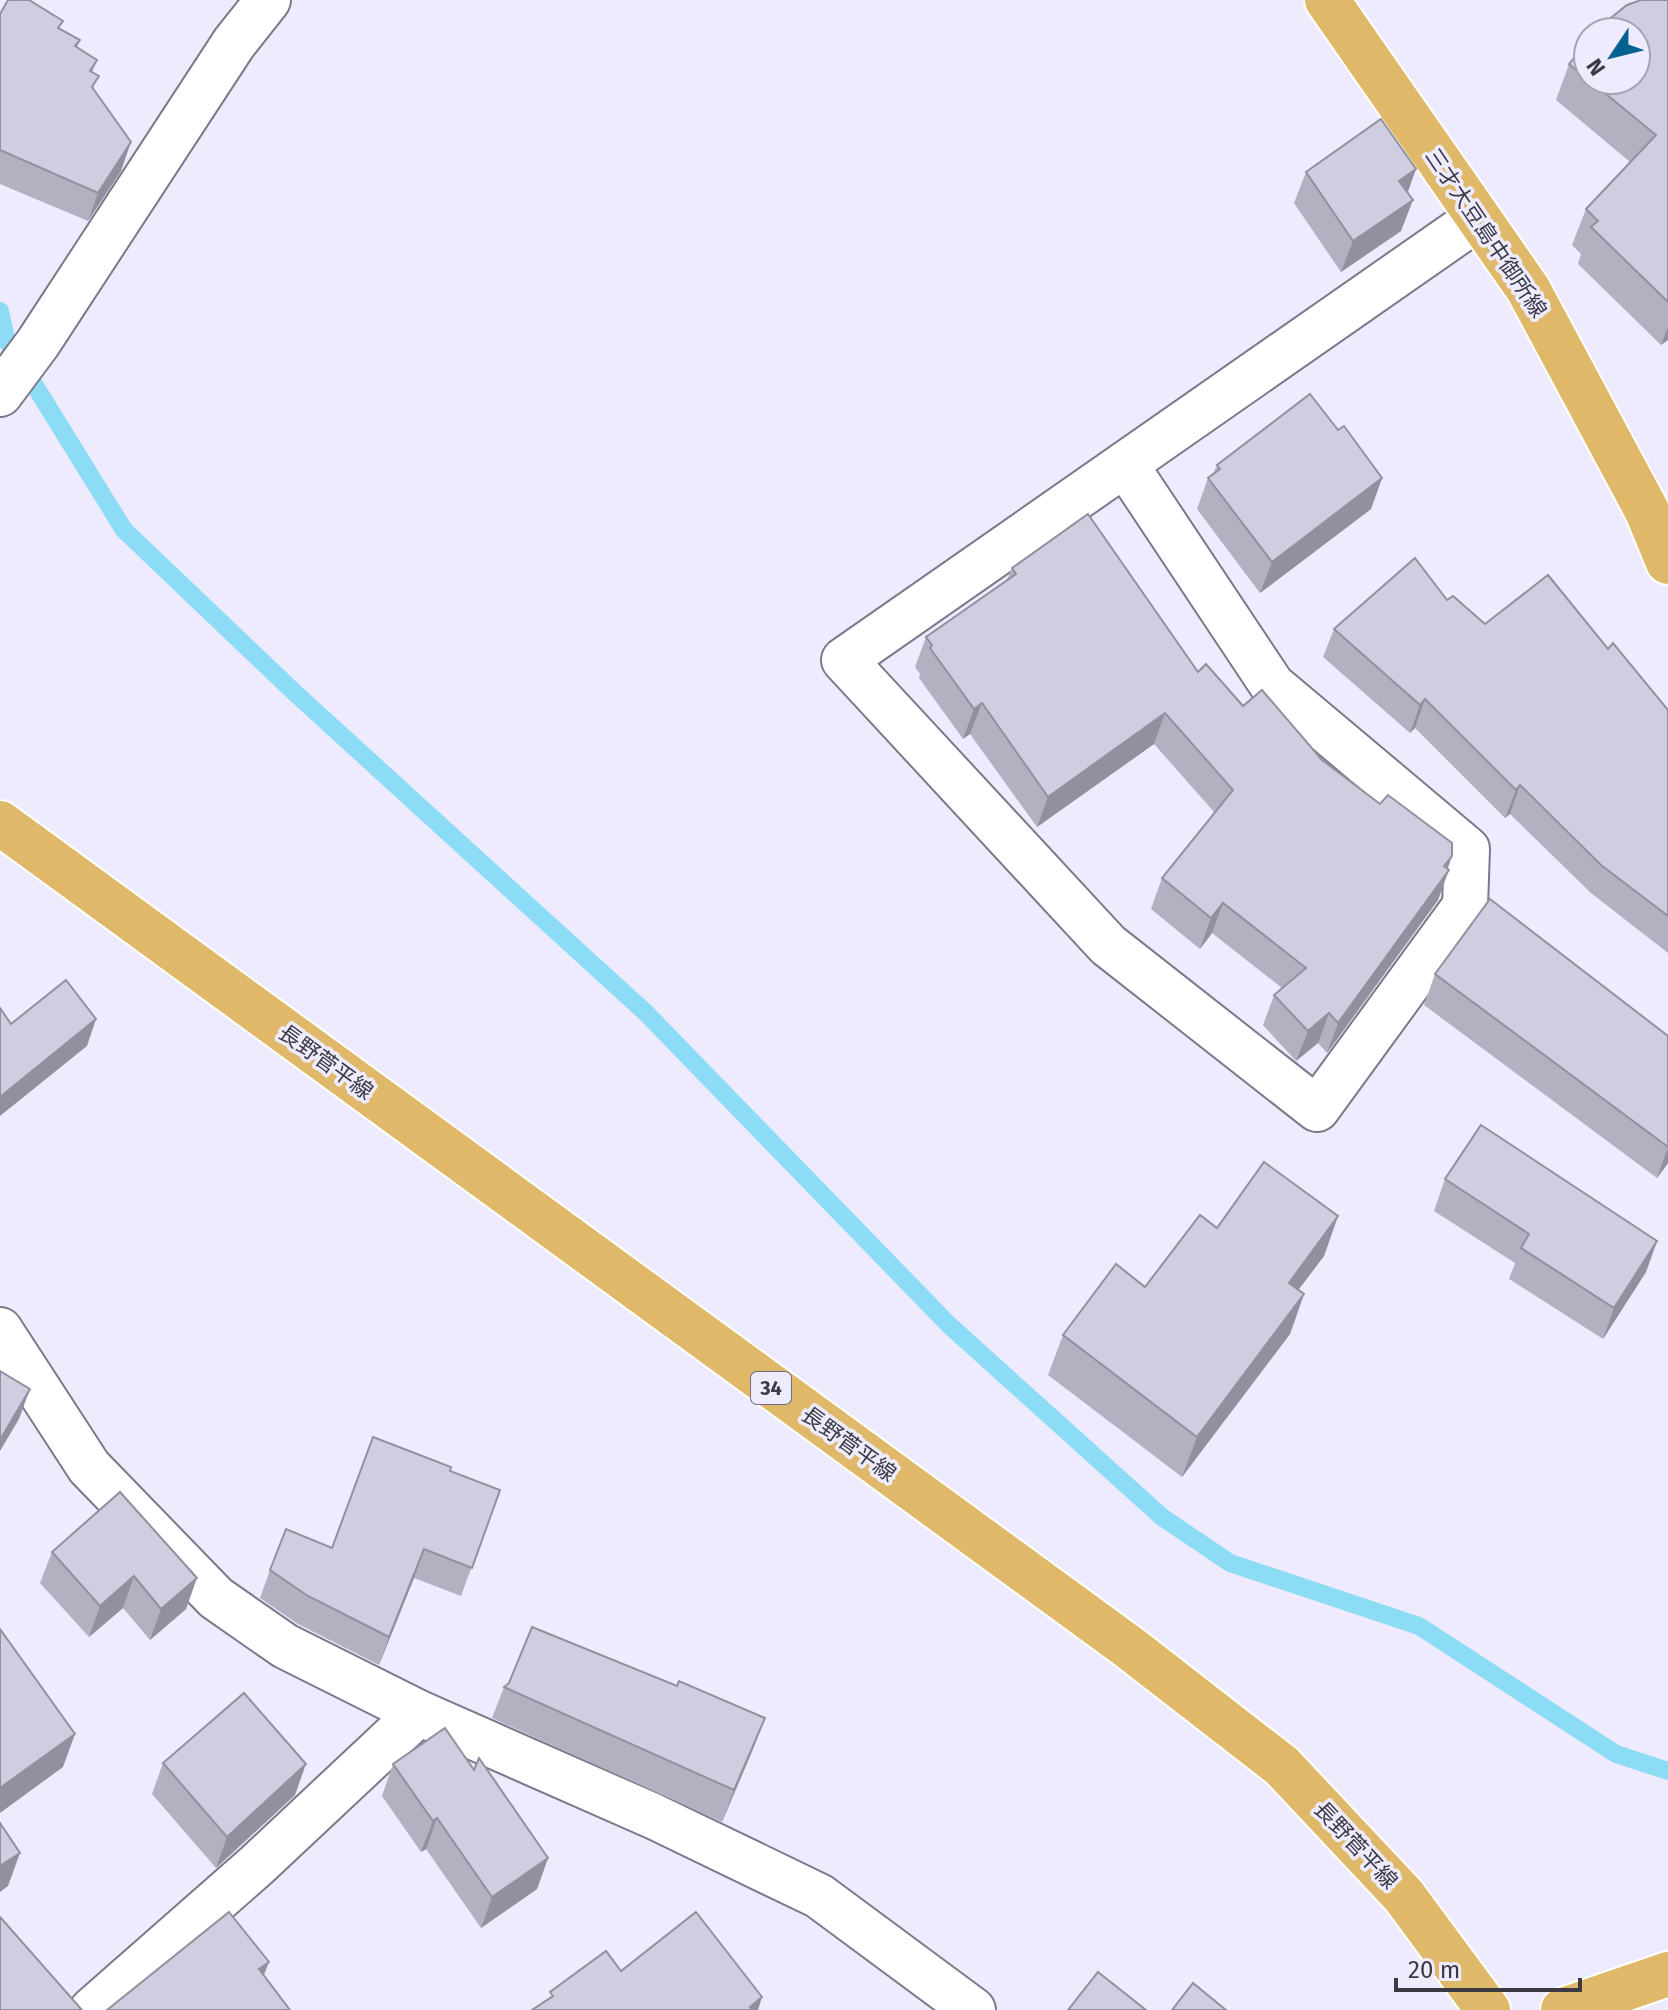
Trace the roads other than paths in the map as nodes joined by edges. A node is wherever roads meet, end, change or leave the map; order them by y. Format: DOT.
graph roads {
  1 [pos="268,0"];
  2 [pos="1327,0"];
  3 [pos="1478,218"];
  4 [pos="0,394"];
  5 [pos="1125,464"];
  6 [pos="1668,562"];
  7 [pos="0,823"];
  8 [pos="0,1330"];
  9 [pos="419,1713"];
  10 [pos="1668,1974"];
  11 [pos="92,2010"];
  12 [pos="973,2010"];
  13 [pos="1488,2010"];
  14 [pos="1563,2010"];
  1 -- 4 [label="street"];
  2 -- 3 [label="main road, 三才大豆島中御所線"];
  3 -- 5 [label="street"];
  3 -- 6 [label="main road, 三才大豆島中御所線"];
  5 -- 5 [label="street"];
  7 -- 13 [label="main road, 長野菅平線 / 34"];
  8 -- 9 [label="street"];
  9 -- 11 [label="street"];
  9 -- 12 [label="street"];
  10 -- 14 [label="main road"];
}
